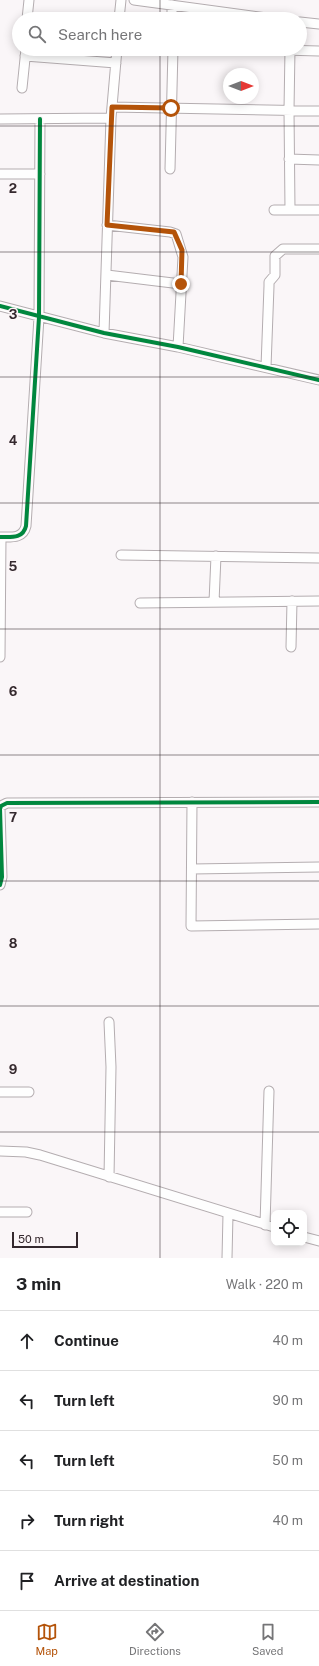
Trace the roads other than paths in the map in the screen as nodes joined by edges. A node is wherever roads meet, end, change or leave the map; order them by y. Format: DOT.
graph roads {
  1 [pos="28,0"];
  2 [pos="121,0"];
  3 [pos="134,0"];
  4 [pos="159,2"];
  5 [pos="172,5"];
  6 [pos="27,12"];
  7 [pos="120,12"];
  8 [pos="172,12"];
  9 [pos="223,12"];
  10 [pos="307,23"];
  11 [pos="319,24"];
  12 [pos="307,51"];
  13 [pos="319,51"];
  14 [pos="26,56"];
  15 [pos="59,56"];
  16 [pos="116,56"];
  17 [pos="173,56"];
  18 [pos="290,56"];
  19 [pos="116,63"];
  20 [pos="22,88"];
  21 [pos="112,107"];
  22 [pos="171,108"];
  23 [pos="289,110"];
  24 [pos="319,111"];
  25 [pos="0,118"];
  26 [pos="111,118"];
  27 [pos="40,119"];
  28 [pos="289,159"];
  29 [pos="319,160"];
  30 [pos="170,169"];
  31 [pos="0,174"];
  32 [pos="40,174"];
  33 [pos="274,210"];
  34 [pos="290,210"];
  35 [pos="319,210"];
  36 [pos="107,225"];
  37 [pos="319,249"];
  38 [pos="107,275"];
  39 [pos="181,284"];
  40 [pos="0,306"];
  41 [pos="39,317"];
  42 [pos="104,333"];
  43 [pos="178,347"];
  44 [pos="266,367"];
  45 [pos="319,380"];
  46 [pos="0,537"];
  47 [pos="121,554"];
  48 [pos="216,556"];
  49 [pos="319,558"];
  50 [pos="292,601"];
  51 [pos="319,601"];
  52 [pos="214,602"];
  53 [pos="140,603"];
  54 [pos="291,647"];
  55 [pos="0,657"];
  56 [pos="192,802"];
  57 [pos="319,802"];
  58 [pos="0,805"];
  59 [pos="319,868"];
  60 [pos="192,869"];
  61 [pos="0,885"];
  62 [pos="319,924"];
  63 [pos="109,1022"];
  64 [pos="269,1091"];
  65 [pos="0,1092"];
  66 [pos="29,1092"];
  67 [pos="0,1151"];
  68 [pos="109,1177"];
  69 [pos="0,1212"];
  70 [pos="27,1212"];
  71 [pos="228,1214"];
  72 [pos="265,1225"];
  73 [pos="271,1227"];
  74 [pos="307,1237"];
  75 [pos="319,1241"];
  76 [pos="227,1258"];
  1 -- 6 [label="street"];
  2 -- 7 [label="street"];
  3 -- 4 [label="street"];
  4 -- 5 [label="street"];
  5 -- 8 [label="street"];
  5 -- 9 [label="street"];
  10 -- 11 [label="street"];
  12 -- 13 [label="street"];
  14 -- 20 [label="street"];
  15 -- 19 [label="street"];
  16 -- 19 [label="street"];
  17 -- 22 [label="street"];
  18 -- 23 [label="street"];
  19 -- 21 [label="street"];
  21 -- 22 [label="street"];
  21 -- 26 [label="street"];
  22 -- 23 [label="street"];
  22 -- 30 [label="street"];
  23 -- 24 [label="street"];
  23 -- 28 [label="street"];
  25 -- 27 [label="street"];
  26 -- 27 [label="street"];
  26 -- 36 [label="street"];
  27 -- 32 [label="street"];
  28 -- 29 [label="street"];
  28 -- 34 [label="street"];
  31 -- 32 [label="street"];
  32 -- 41 [label="street"];
  33 -- 34 [label="street"];
  34 -- 35 [label="street"];
  36 -- 38 [label="street"];
  36 -- 39 [label="street"];
  37 -- 44 [label="street"];
  38 -- 39 [label="street"];
  38 -- 42 [label="street"];
  39 -- 43 [label="street"];
  40 -- 41 [label="street"];
  41 -- 42 [label="street"];
  41 -- 46 [label="street"];
  42 -- 43 [label="street"];
  43 -- 44 [label="street"];
  44 -- 45 [label="street"];
  46 -- 55 [label="street"];
  47 -- 48 [label="street"];
  48 -- 49 [label="street"];
  48 -- 52 [label="street"];
  50 -- 51 [label="street"];
  50 -- 52 [label="street"];
  50 -- 54 [label="street"];
  52 -- 53 [label="street"];
  56 -- 57 [label="street"];
  56 -- 58 [label="street"];
  56 -- 60 [label="street"];
  58 -- 61 [label="street"];
  59 -- 60 [label="street"];
  60 -- 62 [label="street"];
  63 -- 68 [label="street"];
  64 -- 72 [label="street"];
  65 -- 66 [label="street"];
  67 -- 68 [label="street"];
  68 -- 71 [label="street"];
  69 -- 70 [label="street"];
  71 -- 72 [label="street"];
  71 -- 76 [label="street"];
  72 -- 73 [label="street"];
  74 -- 75 [label="street"];
}
